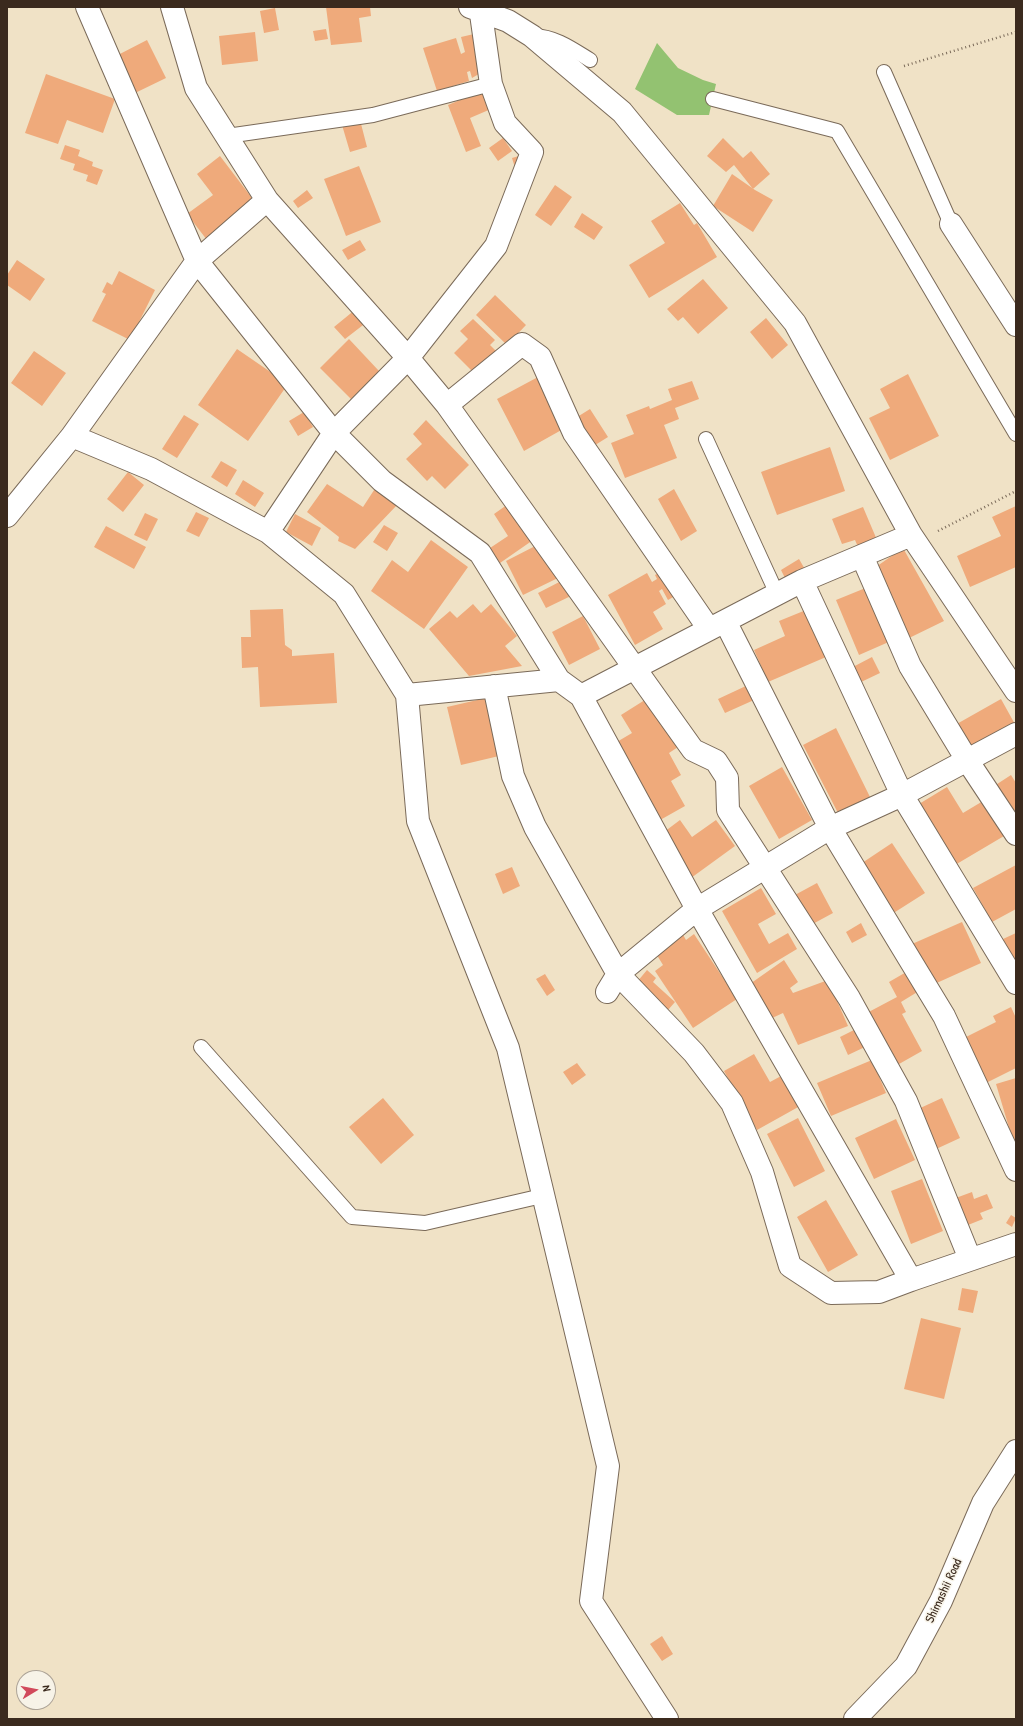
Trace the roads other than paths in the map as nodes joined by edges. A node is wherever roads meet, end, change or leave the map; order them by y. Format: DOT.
graph roads {
  1 [pos="87,7"];
  2 [pos="172,7"];
  3 [pos="476,8"];
  4 [pos="532,36"];
  5 [pos="590,60"];
  6 [pos="884,72"];
  7 [pos="491,84"];
  8 [pos="713,99"];
  9 [pos="226,136"];
  10 [pos="267,200"];
  11 [pos="951,224"];
  12 [pos="197,261"];
  13 [pos="1016,325"];
  14 [pos="408,358"];
  15 [pos="447,405"];
  16 [pos="334,432"];
  17 [pos="1016,434"];
  18 [pos="72,436"];
  19 [pos="706,439"];
  20 [pos="7,516"];
  21 [pos="268,532"];
  22 [pos="914,539"];
  23 [pos="862,556"];
  24 [pos="802,581"];
  25 [pos="777,594"];
  26 [pos="717,625"];
  27 [pos="635,668"];
  28 [pos="559,680"];
  29 [pos="494,686"];
  30 [pos="1016,691"];
  31 [pos="406,695"];
  32 [pos="581,696"];
  33 [pos="1016,734"];
  34 [pos="967,760"];
  35 [pos="902,795"];
  36 [pos="830,828"];
  37 [pos="1016,834"];
  38 [pos="766,867"];
  39 [pos="697,909"];
  40 [pos="618,974"];
  41 [pos="1016,983"];
  42 [pos="607,992"];
  43 [pos="200,1047"];
  44 [pos="1016,1170"];
  45 [pos="542,1196"];
  46 [pos="1016,1244"];
  47 [pos="970,1259"];
  48 [pos="912,1280"];
  49 [pos="1016,1451"];
  50 [pos="667,1719"];
  51 [pos="855,1719"];
  1 -- 12 [label="street"];
  2 -- 9 [label="street"];
  3 -- 4 [label="street"];
  3 -- 7 [label="street"];
  4 -- 5 [label="lane"];
  4 -- 22 [label="street"];
  6 -- 11 [label="lane"];
  7 -- 9 [label="lane"];
  7 -- 14 [label="street"];
  8 -- 17 [label="lane"];
  9 -- 10 [label="street"];
  10 -- 12 [label="street"];
  10 -- 14 [label="street"];
  11 -- 13 [label="street"];
  12 -- 16 [label="street"];
  12 -- 18 [label="street"];
  14 -- 15 [label="street"];
  14 -- 16 [label="street"];
  15 -- 26 [label="street"];
  15 -- 27 [label="street"];
  16 -- 21 [label="street"];
  16 -- 28 [label="street"];
  18 -- 20 [label="street"];
  18 -- 21 [label="street"];
  19 -- 25 [label="lane"];
  21 -- 31 [label="street"];
  22 -- 23 [label="street"];
  22 -- 30 [label="street"];
  23 -- 24 [label="street"];
  23 -- 34 [label="street"];
  24 -- 25 [label="street"];
  24 -- 35 [label="street"];
  25 -- 26 [label="street"];
  26 -- 27 [label="street"];
  26 -- 36 [label="street"];
  27 -- 32 [label="street"];
  27 -- 38 [label="street"];
  28 -- 29 [label="street"];
  28 -- 32 [label="street"];
  29 -- 31 [label="street"];
  29 -- 40 [label="street"];
  31 -- 45 [label="street"];
  32 -- 39 [label="street"];
  33 -- 34 [label="street"];
  34 -- 35 [label="street"];
  34 -- 37 [label="street"];
  35 -- 36 [label="street"];
  35 -- 41 [label="street"];
  36 -- 38 [label="street"];
  36 -- 44 [label="street"];
  38 -- 39 [label="street"];
  38 -- 47 [label="street"];
  39 -- 40 [label="street"];
  39 -- 48 [label="street"];
  40 -- 42 [label="street"];
  40 -- 48 [label="street"];
  43 -- 45 [label="lane"];
  45 -- 50 [label="street"];
  46 -- 47 [label="street"];
  47 -- 48 [label="street"];
  49 -- 51 [label="street, Shimashii Road"];
}
